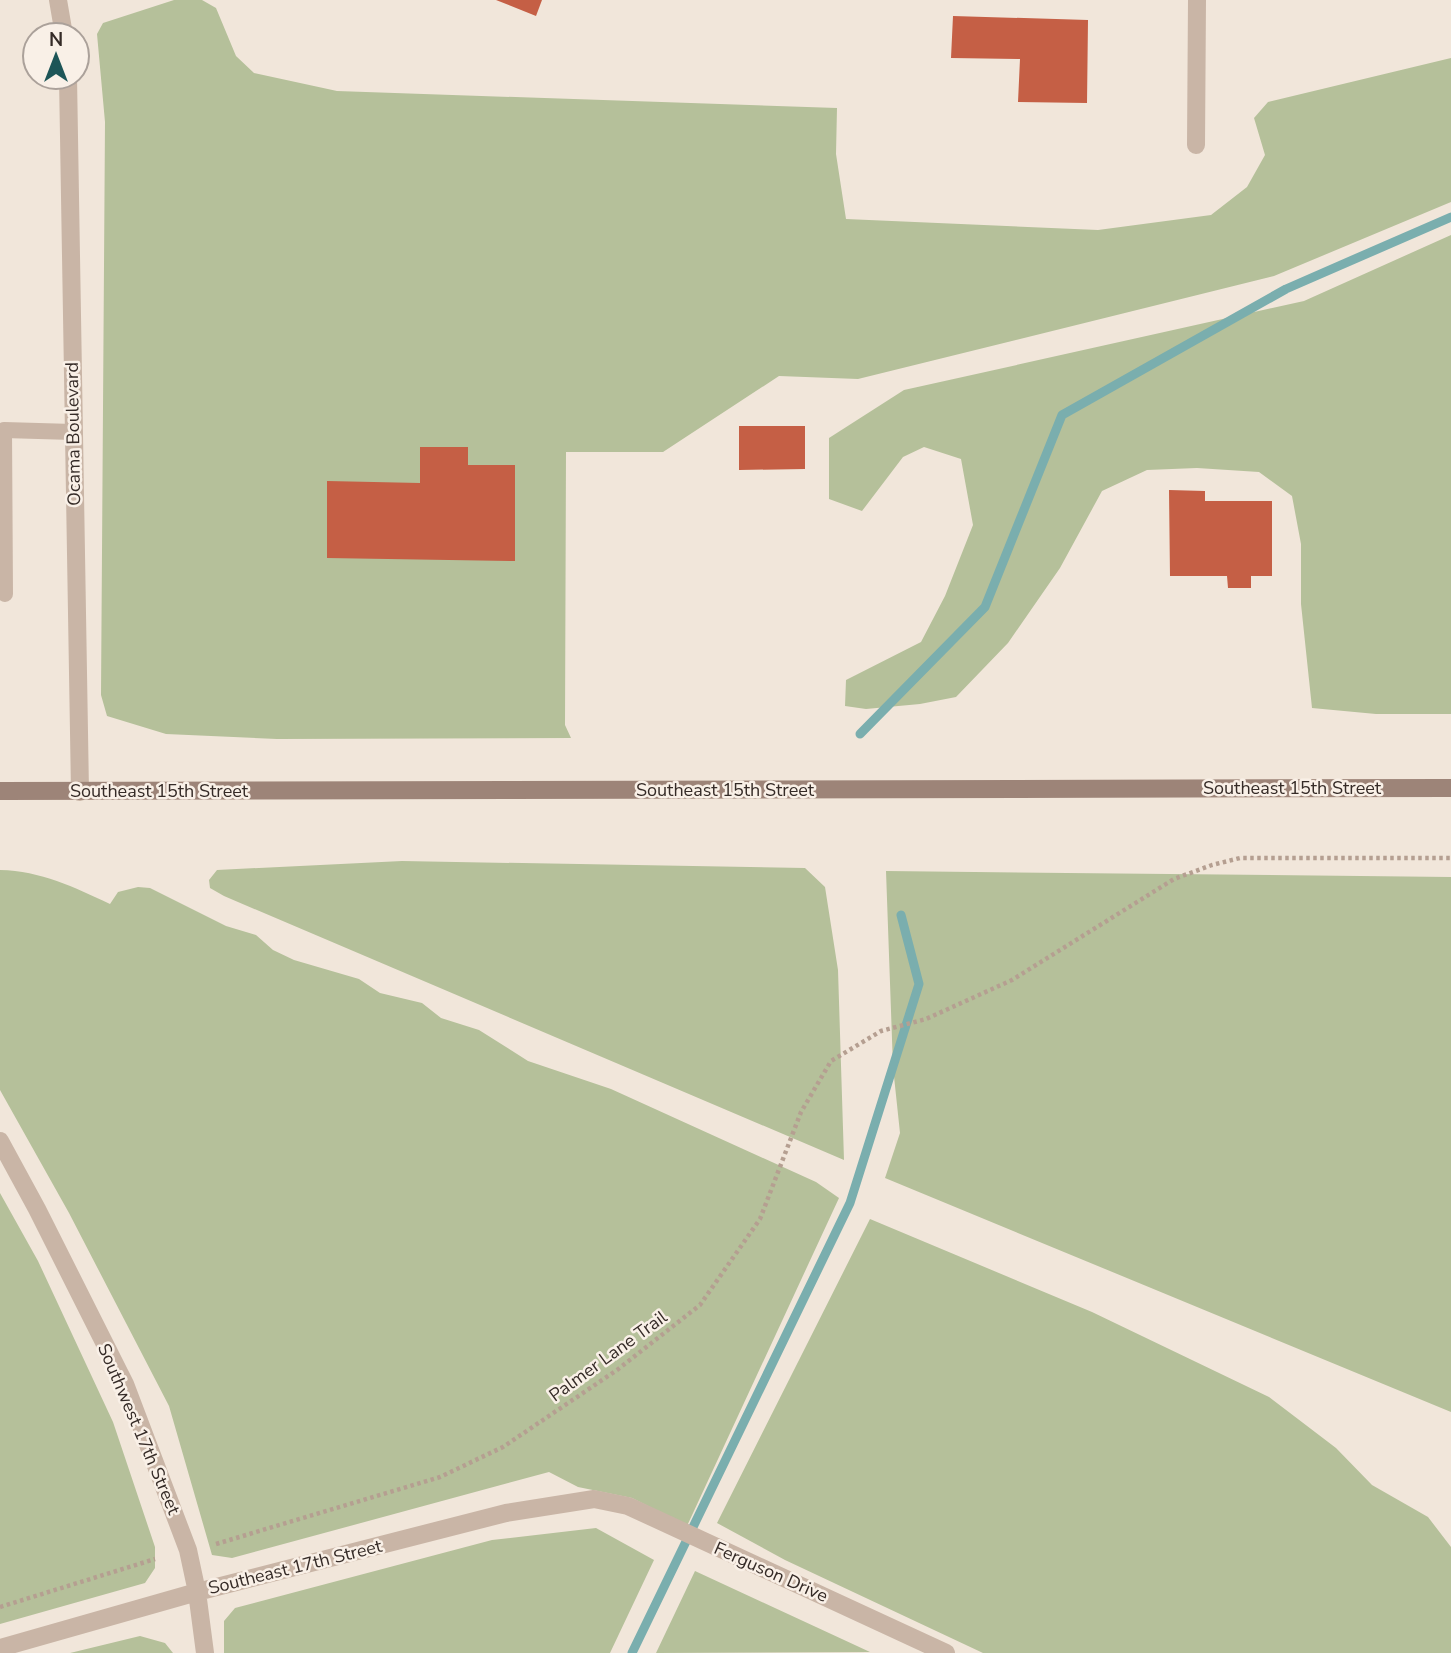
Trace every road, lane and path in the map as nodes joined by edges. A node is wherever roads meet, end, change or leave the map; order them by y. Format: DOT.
graph roads {
  1 [pos="58,0"];
  2 [pos="1197,0"];
  3 [pos="62,21"];
  4 [pos="68,91"];
  5 [pos="1196,145"];
  6 [pos="2,430"];
  7 [pos="73,432"];
  8 [pos="5,594"];
  9 [pos="1451,788"];
  10 [pos="0,791"];
  11 [pos="80,792"];
  12 [pos="1451,859"];
  13 [pos="0,1141"];
  14 [pos="594,1499"];
  15 [pos="216,1544"];
  16 [pos="155,1559"];
  17 [pos="197,1592"];
  18 [pos="0,1606"];
  19 [pos="911,1645"];
  20 [pos="0,1648"];
  21 [pos="205,1653"];
  22 [pos="946,1653"];
  1 -- 3 [label="street"];
  2 -- 5 [label="street"];
  4 -- 7 [label="street, Ocama Boulevard"];
  6 -- 7 [label="lane"];
  6 -- 8 [label="lane"];
  7 -- 11 [label="street, Ocama Boulevard"];
  9 -- 11 [label="main road, Southeast 15th Street"];
  10 -- 11 [label="main road, Southeast 15th Street"];
  12 -- 15 [label="path, Palmer Lane Trail"];
  13 -- 17 [label="street, Southwest 17th Street"];
  14 -- 17 [label="street, Southeast 17th Street"];
  14 -- 19 [label="street, Ferguson Drive"];
  16 -- 18 [label="path"];
  17 -- 20 [label="street, Southeast 17th Street"];
  17 -- 21 [label="street, Southwest 17th Street"];
  19 -- 22 [label="street, Ferguson Drive"];
}
